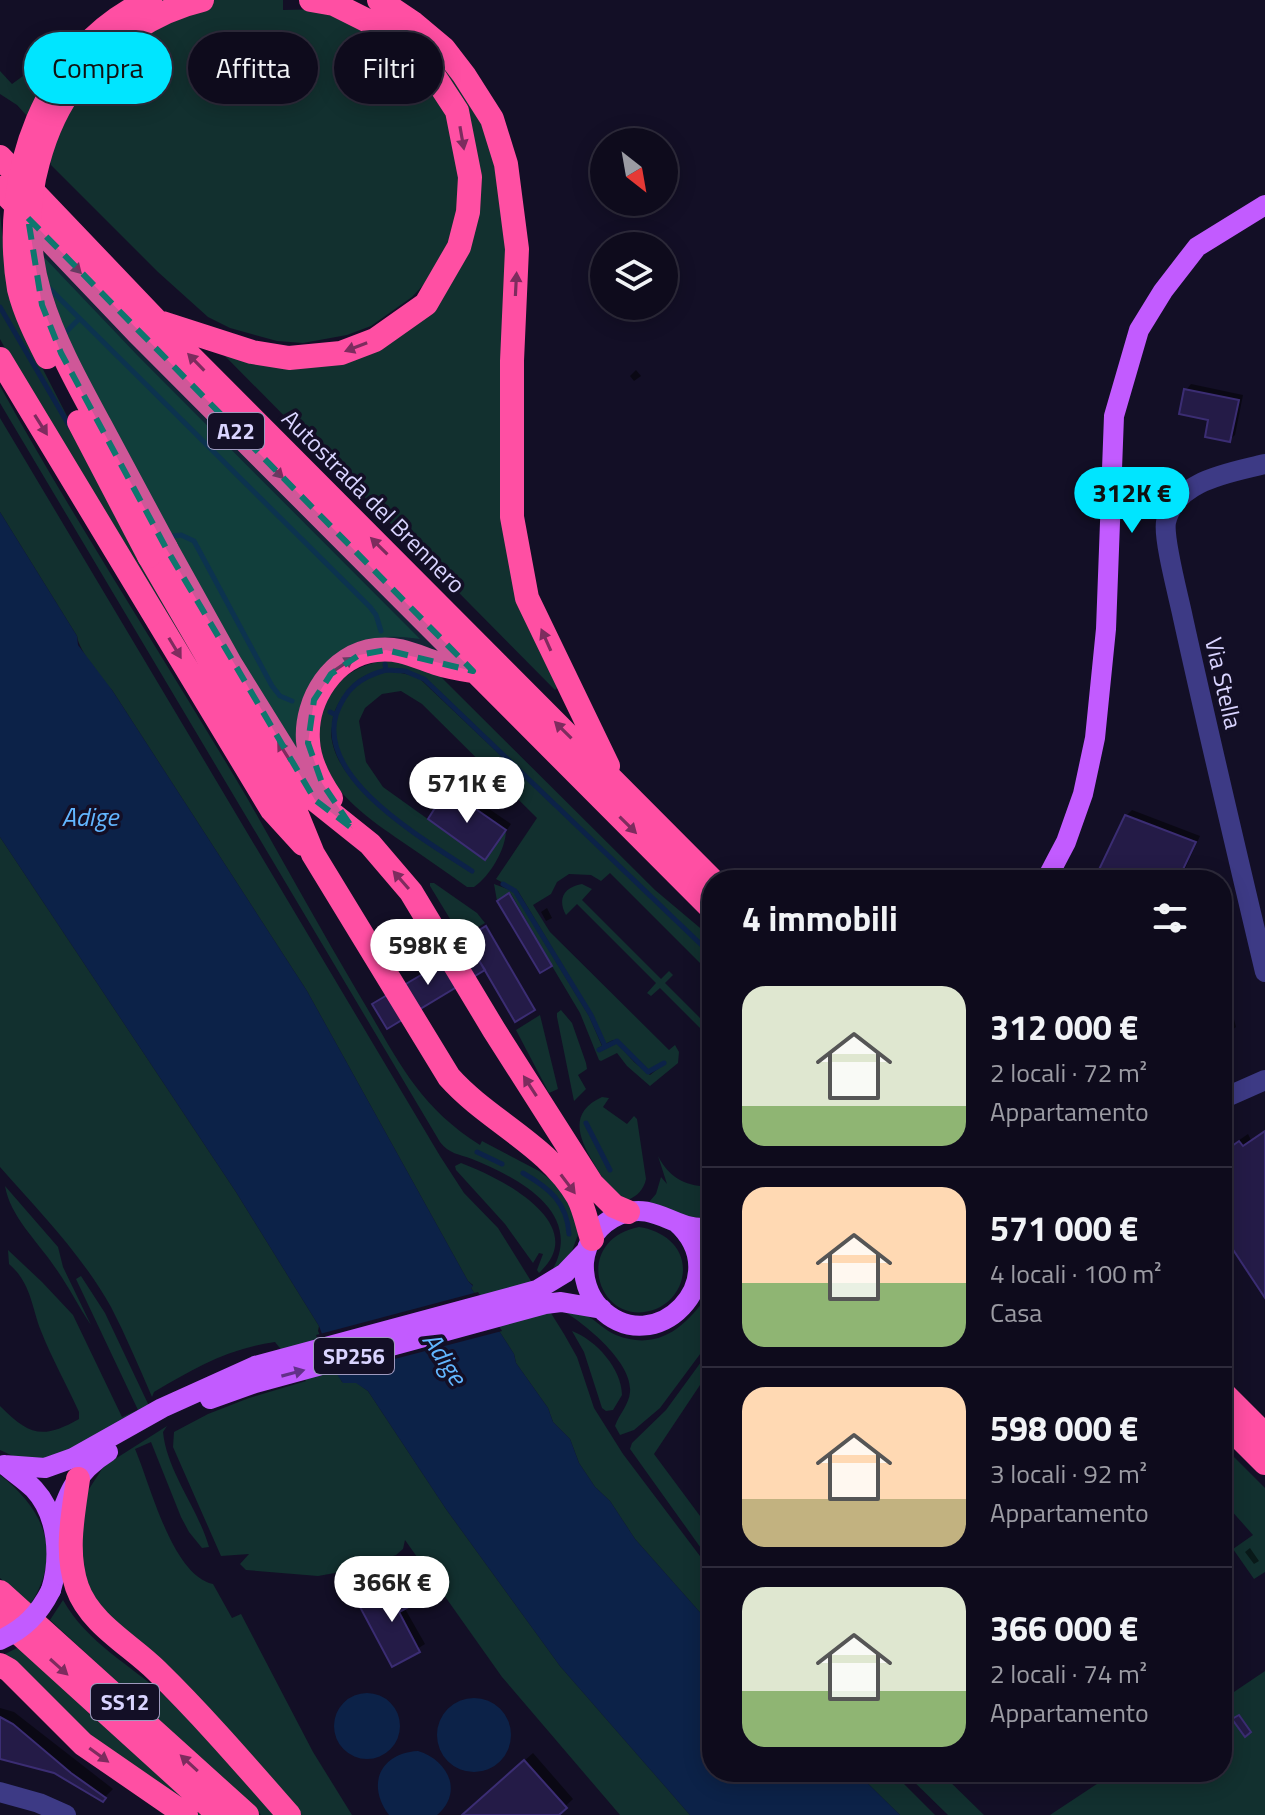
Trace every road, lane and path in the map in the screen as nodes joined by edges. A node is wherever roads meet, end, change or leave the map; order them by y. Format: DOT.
graph roads {
  1 [pos="150,0"];
  2 [pos="202,0"];
  3 [pos="311,0"];
  4 [pos="379,0"];
  5 [pos="0,157"];
  6 [pos="0,188"];
  7 [pos="1265,205"];
  8 [pos="160,322"];
  9 [pos="0,359"];
  10 [pos="1265,464"];
  11 [pos="157,552"];
  12 [pos="473,671"];
  13 [pos="618,786"];
  14 [pos="353,829"];
  15 [pos="313,854"];
  16 [pos="702,870"];
  17 [pos="1051,870"];
  18 [pos="702,899"];
  19 [pos="1265,972"];
  20 [pos="1265,1080"];
  21 [pos="1232,1095"];
  22 [pos="628,1212"];
  23 [pos="676,1222"];
  24 [pos="702,1229"];
  25 [pos="589,1245"];
  26 [pos="702,1280"];
  27 [pos="695,1287"];
  28 [pos="541,1297"];
  29 [pos="602,1309"];
  30 [pos="1232,1402"];
  31 [pos="164,1413"];
  32 [pos="1232,1430"];
  33 [pos="1265,1435"];
  34 [pos="1265,1463"];
  35 [pos="2,1464"];
  36 [pos="78,1479"];
  37 [pos="55,1544"];
  38 [pos="0,1592"];
  39 [pos="0,1616"];
  40 [pos="0,1640"];
  41 [pos="0,1665"];
  42 [pos="192,1708"];
  43 [pos="0,1792"];
  44 [pos="66,1815"];
  45 [pos="186,1815"];
  46 [pos="219,1815"];
  47 [pos="247,1815"];
  48 [pos="289,1815"];
  1 -- 11 [label="highway, bridge"];
  2 -- 11 [label="highway, bridge"];
  3 -- 8 [label="highway, one-way"];
  13 -- 4 [label="highway, one-way"];
  5 -- 8 [label="highway, Autostrada del Brennero / A22"];
  6 -- 12 [label="highway, Autostrada del Brennero / A22, one-way"];
  7 -- 17 [label="main road"];
  13 -- 8 [label="highway, Autostrada del Brennero / A22, one-way"];
  9 -- 15 [label="highway, one-way"];
  10 -- 19 [label="street, Via Stella"];
  14 -- 11 [label="highway, one-way"];
  11 -- 15 [label="highway"];
  14 -- 12 [label="highway, one-way"];
  12 -- 18 [label="highway, Autostrada del Brennero / A22, one-way"];
  13 -- 16 [label="highway, Autostrada del Brennero / A22"];
  22 -- 14 [label="highway, one-way"];
  15 -- 25 [label="highway, one-way"];
  20 -- 21 [label="street"];
  22 -- 23 [label="main road"];
  22 -- 25 [label="main road, SP256"];
  23 -- 24 [label="main road"];
  23 -- 27 [label="main road"];
  25 -- 28 [label="main road, SP256"];
  25 -- 29 [label="main road"];
  26 -- 27 [label="main road, SP256"];
  27 -- 29 [label="main road, SP256"];
  28 -- 29 [label="main road, SP256"];
  28 -- 31 [label="main road, SP256"];
  30 -- 33 [label="highway"];
  31 -- 35 [label="main road, SP256"];
  31 -- 36 [label="main road, SP256"];
  32 -- 34 [label="highway"];
  35 -- 37 [label="main road"];
  36 -- 37 [label="main road"];
  36 -- 42 [label="highway"];
  37 -- 40 [label="main road, bridge"];
  37 -- 42 [label="highway"];
  47 -- 38 [label="highway, SS12, one-way"];
  39 -- 46 [label="highway, SS12, one-way"];
  41 -- 45 [label="highway, one-way"];
  42 -- 48 [label="highway"];
  43 -- 44 [label="street"];
}
